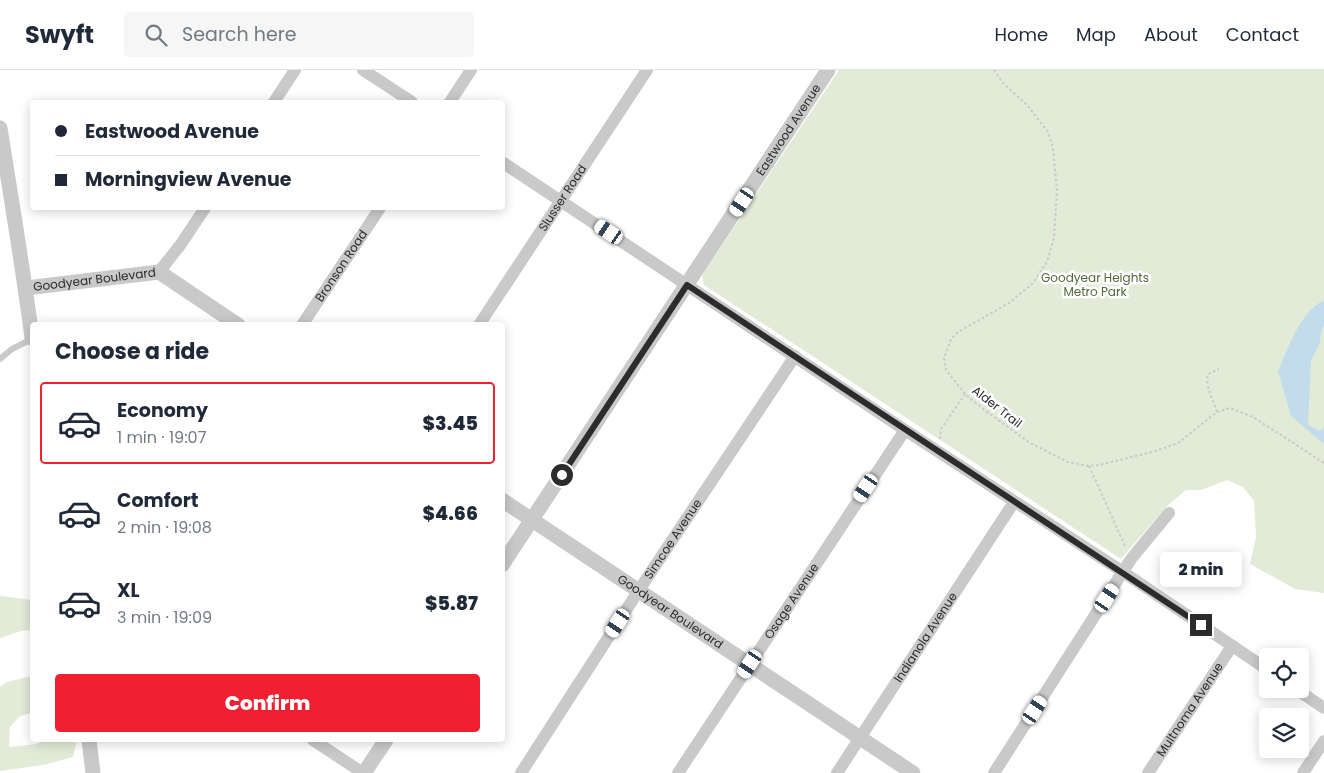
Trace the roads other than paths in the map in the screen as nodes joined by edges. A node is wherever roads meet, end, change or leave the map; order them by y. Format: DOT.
graph roads {
  1 [pos="295,70"];
  2 [pos="363,70"];
  3 [pos="471,70"];
  4 [pos="647,70"];
  5 [pos="828,70"];
  6 [pos="275,100"];
  7 [pos="409,100"];
  8 [pos="451,100"];
  9 [pos="0,128"];
  10 [pos="505,164"];
  11 [pos="3,176"];
  12 [pos="561,200"];
  13 [pos="204,210"];
  14 [pos="379,210"];
  15 [pos="159,272"];
  16 [pos="687,285"];
  17 [pos="26,288"];
  18 [pos="30,322"];
  19 [pos="234,322"];
  20 [pos="304,322"];
  21 [pos="481,322"];
  22 [pos="30,339"];
  23 [pos="795,356"];
  24 [pos="0,359"];
  25 [pos="905,430"];
  26 [pos="505,502"];
  27 [pos="1014,502"];
  28 [pos="1168,512"];
  29 [pos="532,520"];
  30 [pos="505,560"];
  31 [pos="1123,572"];
  32 [pos="639,590"];
  33 [pos="1232,646"];
  34 [pos="750,664"];
  35 [pos="1259,664"];
  36 [pos="1309,698"];
  37 [pos="1324,708"];
  38 [pos="860,736"];
  39 [pos="89,742"];
  40 [pos="316,742"];
  41 [pos="385,742"];
  42 [pos="1324,742"];
  43 [pos="93,773"];
  44 [pos="363,773"];
  45 [pos="521,773"];
  46 [pos="678,773"];
  47 [pos="837,773"];
  48 [pos="913,773"];
  49 [pos="994,773"];
  50 [pos="1148,773"];
  51 [pos="1304,773"];
  1 -- 6 [label="street"];
  2 -- 7 [label="street"];
  3 -- 8 [label="street"];
  4 -- 12 [label="street, Slusser Road"];
  5 -- 16 [label="street, Eastwood Avenue"];
  9 -- 11 [label="street"];
  10 -- 12 [label="street"];
  11 -- 17 [label="street"];
  12 -- 16 [label="street"];
  12 -- 21 [label="street, Slusser Road"];
  13 -- 15 [label="street"];
  14 -- 20 [label="street, Bronson Road"];
  15 -- 17 [label="street, Goodyear Boulevard"];
  15 -- 19 [label="street, Goodyear Boulevard"];
  16 -- 23 [label="street"];
  16 -- 29 [label="street, Eastwood Avenue"];
  17 -- 18 [label="street"];
  22 -- 24 [label="lane"];
  23 -- 25 [label="street"];
  23 -- 32 [label="street, Simcoe Avenue"];
  25 -- 27 [label="street"];
  25 -- 34 [label="street, Osage Avenue"];
  26 -- 29 [label="street, Goodyear Boulevard"];
  27 -- 31 [label="street"];
  27 -- 38 [label="street, Indianola Avenue"];
  28 -- 31 [label="street"];
  29 -- 30 [label="street, Eastwood Avenue"];
  29 -- 32 [label="street, Goodyear Boulevard"];
  31 -- 33 [label="street"];
  31 -- 49 [label="street"];
  32 -- 34 [label="street, Goodyear Boulevard"];
  32 -- 45 [label="street, Simcoe Avenue"];
  33 -- 35 [label="street"];
  33 -- 50 [label="street, Multnoma Avenue"];
  34 -- 38 [label="street, Goodyear Boulevard"];
  34 -- 46 [label="street, Osage Avenue"];
  36 -- 37 [label="street"];
  38 -- 47 [label="street, Indianola Avenue"];
  38 -- 48 [label="street, Goodyear Boulevard"];
  39 -- 43 [label="street"];
  40 -- 44 [label="street"];
  41 -- 44 [label="street"];
  42 -- 51 [label="street"];
}
